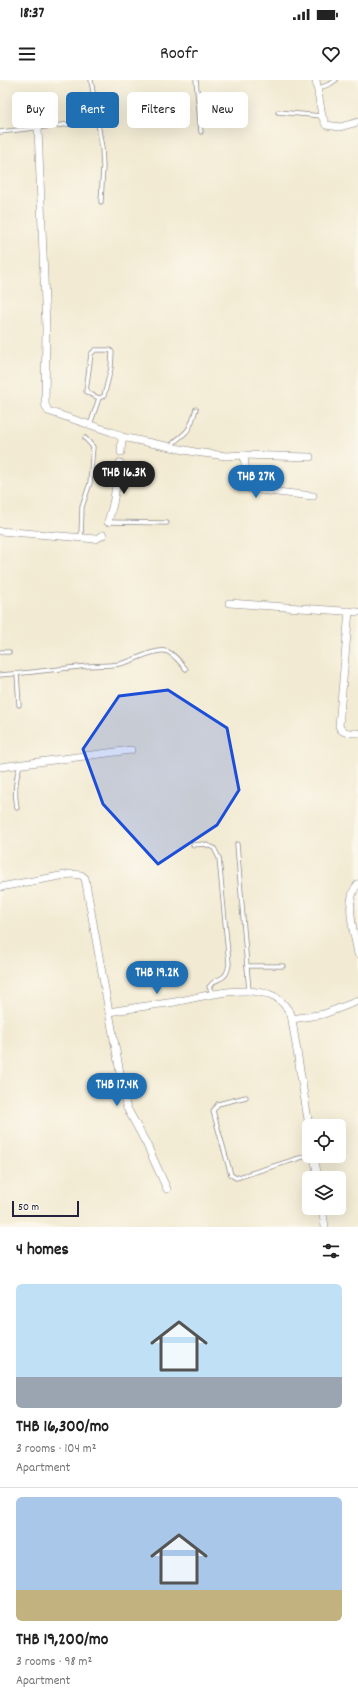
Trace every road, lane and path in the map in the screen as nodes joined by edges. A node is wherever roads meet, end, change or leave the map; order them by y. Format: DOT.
graph roads {
  1 [pos="91,80"];
  2 [pos="196,80"];
  3 [pos="316,80"];
  4 [pos="336,80"];
  5 [pos="317,89"];
  6 [pos="93,92"];
  7 [pos="278,112"];
  8 [pos="322,116"];
  9 [pos="358,122"];
  10 [pos="38,128"];
  11 [pos="99,128"];
  12 [pos="0,132"];
  13 [pos="201,132"];
  14 [pos="102,202"];
  15 [pos="99,398"];
  16 [pos="196,409"];
  17 [pos="90,425"];
  18 [pos="122,437"];
  19 [pos="85,438"];
  20 [pos="170,447"];
  21 [pos="121,452"];
  22 [pos="244,455"];
  23 [pos="310,457"];
  24 [pos="120,463"];
  25 [pos="313,496"];
  26 [pos="108,522"];
  27 [pos="167,523"];
  28 [pos="0,531"];
  29 [pos="103,535"];
  30 [pos="80,537"];
  31 [pos="229,603"];
  32 [pos="349,611"];
  33 [pos="358,612"];
  34 [pos="0,652"];
  35 [pos="9,652"];
  36 [pos="186,669"];
  37 [pos="17,674"];
  38 [pos="0,675"];
  39 [pos="19,705"];
  40 [pos="358,733"];
  41 [pos="132,750"];
  42 [pos="20,764"];
  43 [pos="0,767"];
  44 [pos="17,808"];
  45 [pos="237,844"];
  46 [pos="193,845"];
  47 [pos="358,884"];
  48 [pos="0,887"];
  49 [pos="358,954"];
  50 [pos="247,966"];
  51 [pos="283,966"];
  52 [pos="248,991"];
  53 [pos="213,994"];
  54 [pos="358,1002"];
  55 [pos="108,1012"];
  56 [pos="292,1019"];
  57 [pos="246,1097"];
  58 [pos="308,1119"];
  59 [pos="302,1157"];
  60 [pos="167,1189"];
  61 [pos="323,1215"];
  62 [pos="325,1227"];
  1 -- 6 [label="lane"];
  2 -- 13 [label="lane"];
  3 -- 5 [label="street"];
  4 -- 5 [label="lane"];
  5 -- 8 [label="street"];
  7 -- 8 [label="lane"];
  8 -- 9 [label="street"];
  10 -- 12 [label="lane"];
  10 -- 17 [label="street"];
  11 -- 14 [label="lane"];
  15 -- 15 [label="lane"];
  15 -- 17 [label="lane"];
  16 -- 20 [label="lane"];
  17 -- 18 [label="street"];
  18 -- 20 [label="street"];
  18 -- 21 [label="street"];
  19 -- 30 [label="lane"];
  20 -- 22 [label="street"];
  22 -- 23 [label="street"];
  22 -- 25 [label="street"];
  24 -- 26 [label="street"];
  26 -- 27 [label="lane"];
  28 -- 30 [label="street"];
  29 -- 30 [label="street"];
  31 -- 32 [label="street"];
  32 -- 33 [label="street"];
  32 -- 40 [label="street"];
  34 -- 35 [label="lane"];
  36 -- 37 [label="lane"];
  37 -- 38 [label="lane"];
  37 -- 39 [label="lane"];
  41 -- 42 [label="street"];
  42 -- 43 [label="street"];
  42 -- 44 [label="lane"];
  45 -- 50 [label="lane"];
  46 -- 53 [label="lane"];
  47 -- 49 [label="street"];
  48 -- 55 [label="street"];
  50 -- 51 [label="lane"];
  50 -- 52 [label="lane"];
  52 -- 53 [label="street"];
  52 -- 56 [label="street"];
  53 -- 55 [label="street"];
  54 -- 56 [label="street"];
  55 -- 60 [label="street"];
  56 -- 58 [label="street"];
  57 -- 59 [label="lane"];
  61 -- 62 [label="street"];
}
